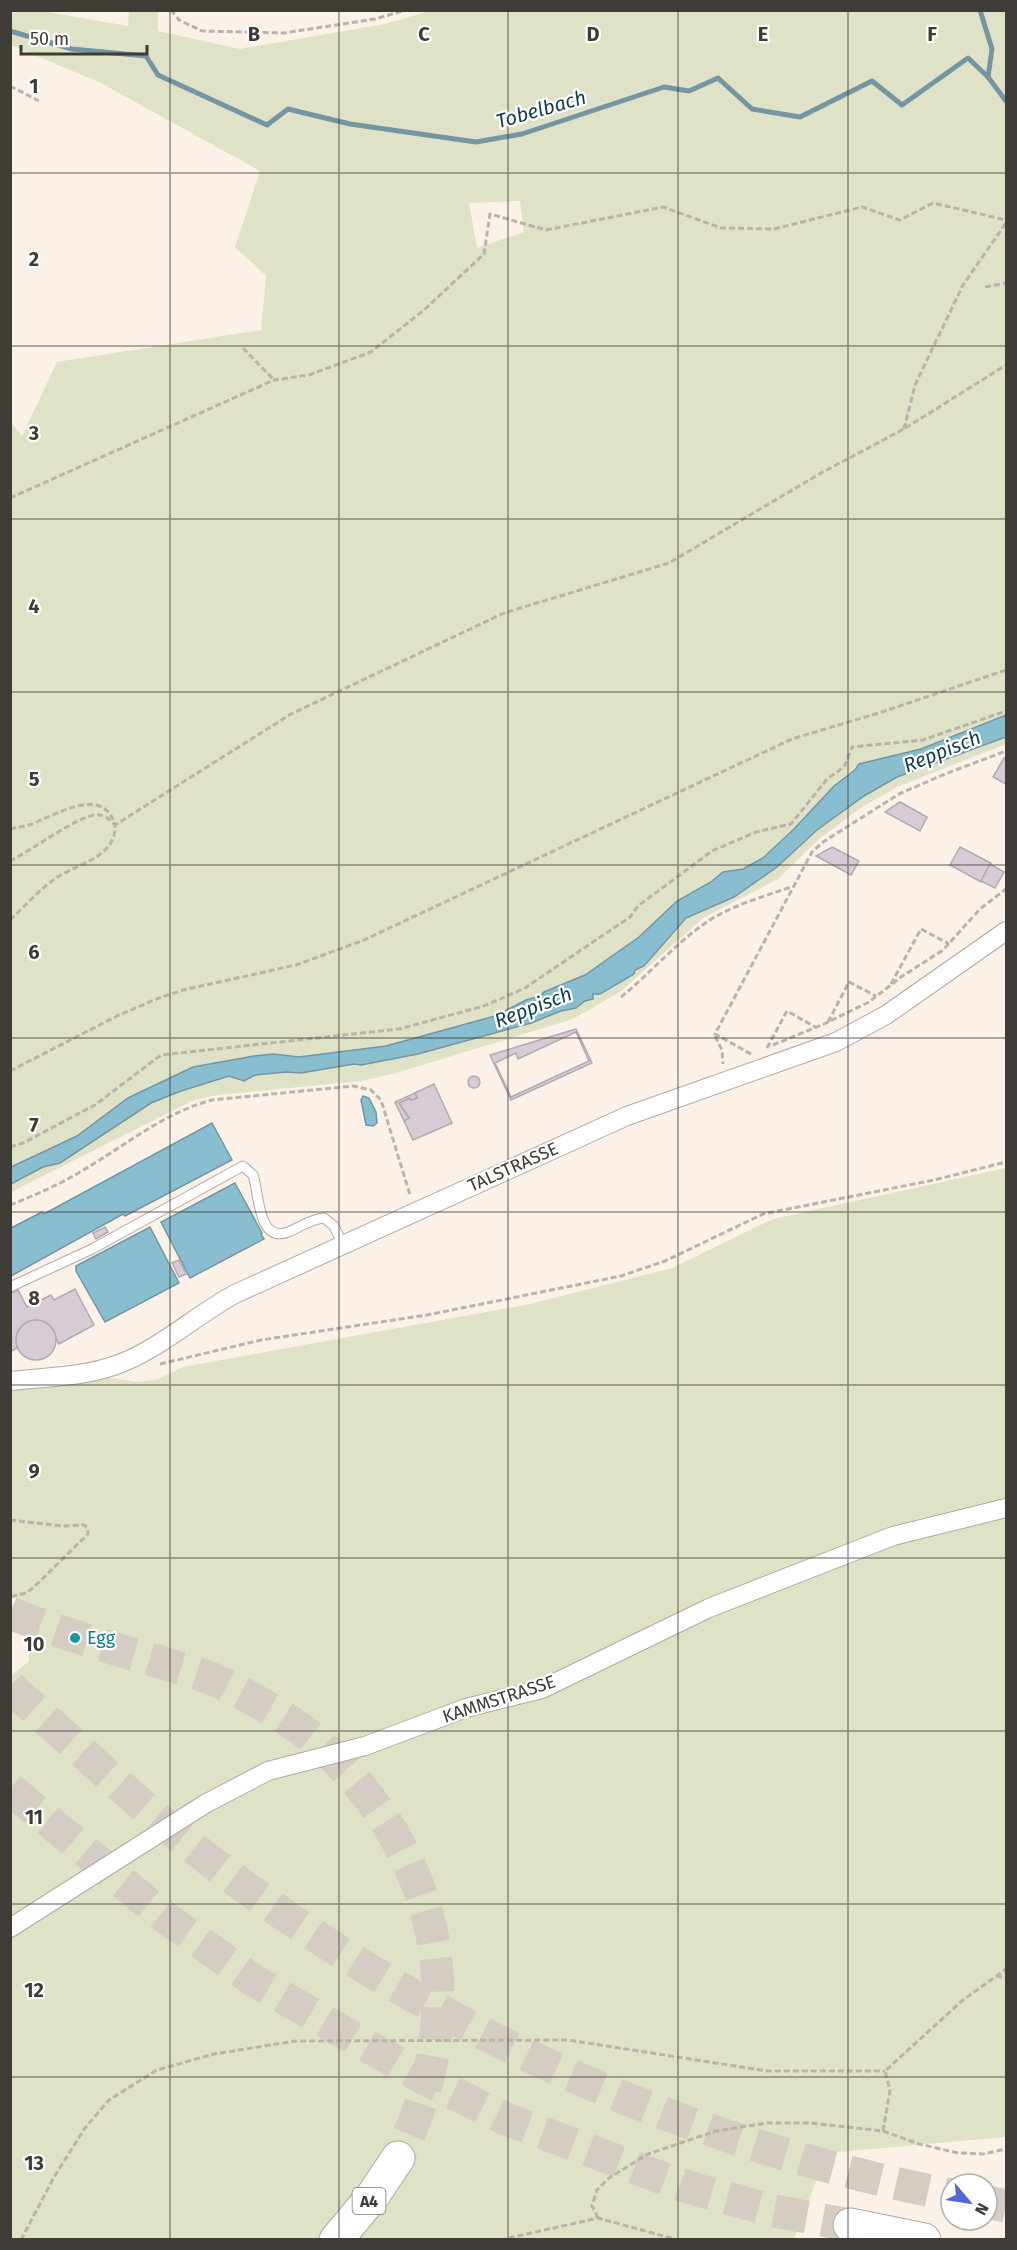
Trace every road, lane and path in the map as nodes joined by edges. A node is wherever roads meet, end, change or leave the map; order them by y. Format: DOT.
graph roads {
  1 [pos="171,10"];
  2 [pos="406,10"];
  3 [pos="10,86"];
  4 [pos="39,101"];
  5 [pos="1006,222"];
  6 [pos="1006,283"];
  7 [pos="985,287"];
  8 [pos="243,348"];
  9 [pos="1006,365"];
  10 [pos="274,380"];
  11 [pos="904,429"];
  12 [pos="10,498"];
  13 [pos="1006,670"];
  14 [pos="1006,711"];
  15 [pos="1006,751"];
  16 [pos="115,825"];
  17 [pos="10,829"];
  18 [pos="10,861"];
  19 [pos="793,886"];
  20 [pos="1006,888"];
  21 [pos="10,920"];
  22 [pos="1006,931"];
  23 [pos="949,944"];
  24 [pos="890,986"];
  25 [pos="876,996"];
  26 [pos="621,997"];
  27 [pos="827,1023"];
  28 [pos="817,1028"];
  29 [pos="715,1034"];
  30 [pos="767,1048"];
  31 [pos="762,1052"];
  32 [pos="758,1057"];
  33 [pos="722,1070"];
  34 [pos="10,1071"];
  35 [pos="10,1148"];
  36 [pos="1006,1162"];
  37 [pos="10,1205"];
  38 [pos="417,1210"];
  39 [pos="343,1245"];
  40 [pos="10,1287"];
  41 [pos="127,1361"];
  42 [pos="10,1381"];
  43 [pos="1006,1508"];
  44 [pos="10,1520"];
  45 [pos="10,1597"];
  46 [pos="10,1928"];
  47 [pos="1006,1969"];
  48 [pos="996,1976"];
  49 [pos="1006,1978"];
  50 [pos="885,2071"];
  51 [pos="884,2131"];
  52 [pos="1006,2149"];
  53 [pos="398,2158"];
  54 [pos="598,2218"];
  55 [pos="849,2225"];
  56 [pos="21,2240"];
  57 [pos="336,2240"];
  58 [pos="500,2240"];
  59 [pos="678,2240"];
  60 [pos="924,2240"];
  1 -- 2 [label="path"];
  3 -- 4 [label="path"];
  5 -- 10 [label="path"];
  5 -- 11 [label="path"];
  6 -- 7 [label="path"];
  8 -- 10 [label="path"];
  9 -- 11 [label="path"];
  10 -- 12 [label="path"];
  11 -- 16 [label="path"];
  13 -- 34 [label="path"];
  14 -- 35 [label="path"];
  15 -- 19 [label="path"];
  16 -- 17 [label="path"];
  16 -- 18 [label="path"];
  16 -- 21 [label="path"];
  19 -- 26 [label="path"];
  19 -- 29 [label="path"];
  20 -- 23 [label="path"];
  22 -- 38 [label="street, TALSTRASSE"];
  23 -- 24 [label="path"];
  23 -- 24 [label="path"];
  24 -- 25 [label="path"];
  25 -- 27 [label="path"];
  25 -- 27 [label="path"];
  27 -- 28 [label="path"];
  28 -- 30 [label="path"];
  28 -- 30 [label="path"];
  29 -- 32 [label="path"];
  29 -- 33 [label="path"];
  30 -- 31 [label="path"];
  36 -- 41 [label="path"];
  37 -- 38 [label="path"];
  38 -- 39 [label="street, TALSTRASSE"];
  39 -- 40 [label="lane"];
  39 -- 41 [label="street, TALSTRASSE"];
  41 -- 42 [label="street, TALSTRASSE"];
  43 -- 46 [label="street, KAMMSTRASSE"];
  44 -- 45 [label="path"];
  47 -- 48 [label="path"];
  48 -- 49 [label="path"];
  48 -- 50 [label="path"];
  50 -- 51 [label="path"];
  50 -- 56 [label="path"];
  51 -- 52 [label="path"];
  51 -- 54 [label="path"];
  53 -- 57 [label="highway, A4"];
  54 -- 58 [label="path"];
  54 -- 59 [label="path"];
  55 -- 60 [label="highway"];
}
